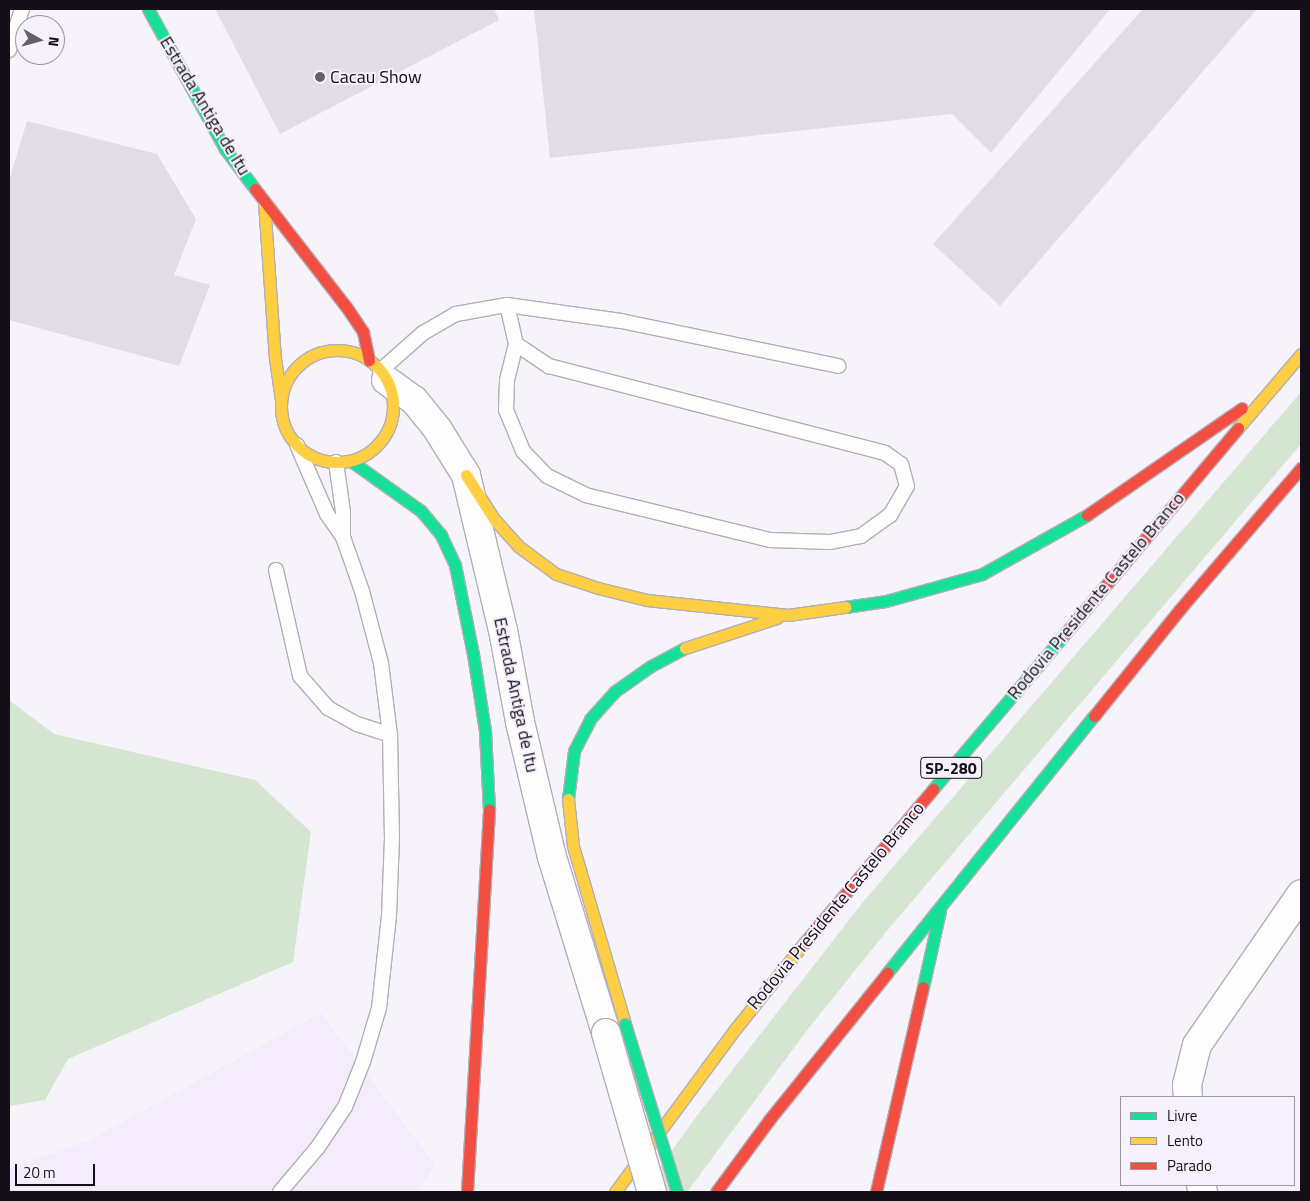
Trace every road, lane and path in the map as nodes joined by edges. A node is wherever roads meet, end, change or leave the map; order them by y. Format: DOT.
graph roads {
  1 [pos="22,9"];
  2 [pos="148,9"];
  3 [pos="9,50"];
  4 [pos="264,202"];
  5 [pos="507,305"];
  6 [pos="516,344"];
  7 [pos="1301,354"];
  8 [pos="369,360"];
  9 [pos="838,366"];
  10 [pos="383,376"];
  11 [pos="1272,388"];
  12 [pos="281,405"];
  13 [pos="297,445"];
  14 [pos="351,460"];
  15 [pos="336,462"];
  16 [pos="1301,468"];
  17 [pos="466,475"];
  18 [pos="343,537"];
  19 [pos="276,570"];
  20 [pos="788,615"];
  21 [pos="390,734"];
  22 [pos="1301,894"];
  23 [pos="941,905"];
  24 [pos="616,1028"];
  25 [pos="1188,1096"];
  26 [pos="280,1192"];
  27 [pos="467,1192"];
  28 [pos="615,1192"];
  29 [pos="652,1192"];
  30 [pos="677,1192"];
  31 [pos="716,1192"];
  32 [pos="876,1192"];
  1 -- 3 [label="lane"];
  2 -- 4 [label="main road, Estrada Antiga de Itu"];
  4 -- 8 [label="main road, Estrada Antiga de Itu"];
  4 -- 12 [label="main road"];
  5 -- 6 [label="lane"];
  5 -- 9 [label="lane"];
  5 -- 10 [label="lane"];
  6 -- 6 [label="lane"];
  7 -- 11 [label="main road, Rodovia Presidente Castelo Branco / SP-280"];
  8 -- 10 [label="main road"];
  8 -- 12 [label="main road"];
  10 -- 14 [label="main road"];
  10 -- 17 [label="street, Estrada Antiga de Itu"];
  11 -- 20 [label="main road"];
  11 -- 28 [label="main road, Rodovia Presidente Castelo Branco / SP-280"];
  12 -- 13 [label="main road"];
  13 -- 15 [label="main road"];
  13 -- 18 [label="lane"];
  14 -- 15 [label="main road"];
  14 -- 27 [label="main road"];
  15 -- 18 [label="lane"];
  16 -- 23 [label="main road"];
  17 -- 20 [label="main road"];
  17 -- 24 [label="street, Estrada Antiga de Itu"];
  18 -- 21 [label="lane"];
  19 -- 21 [label="lane"];
  20 -- 24 [label="main road"];
  21 -- 26 [label="lane"];
  22 -- 25 [label="street"];
  23 -- 31 [label="main road"];
  23 -- 32 [label="main road"];
  24 -- 29 [label="street, Estrada Antiga de Itu, bridge"];
  24 -- 30 [label="main road, bridge"];
}
